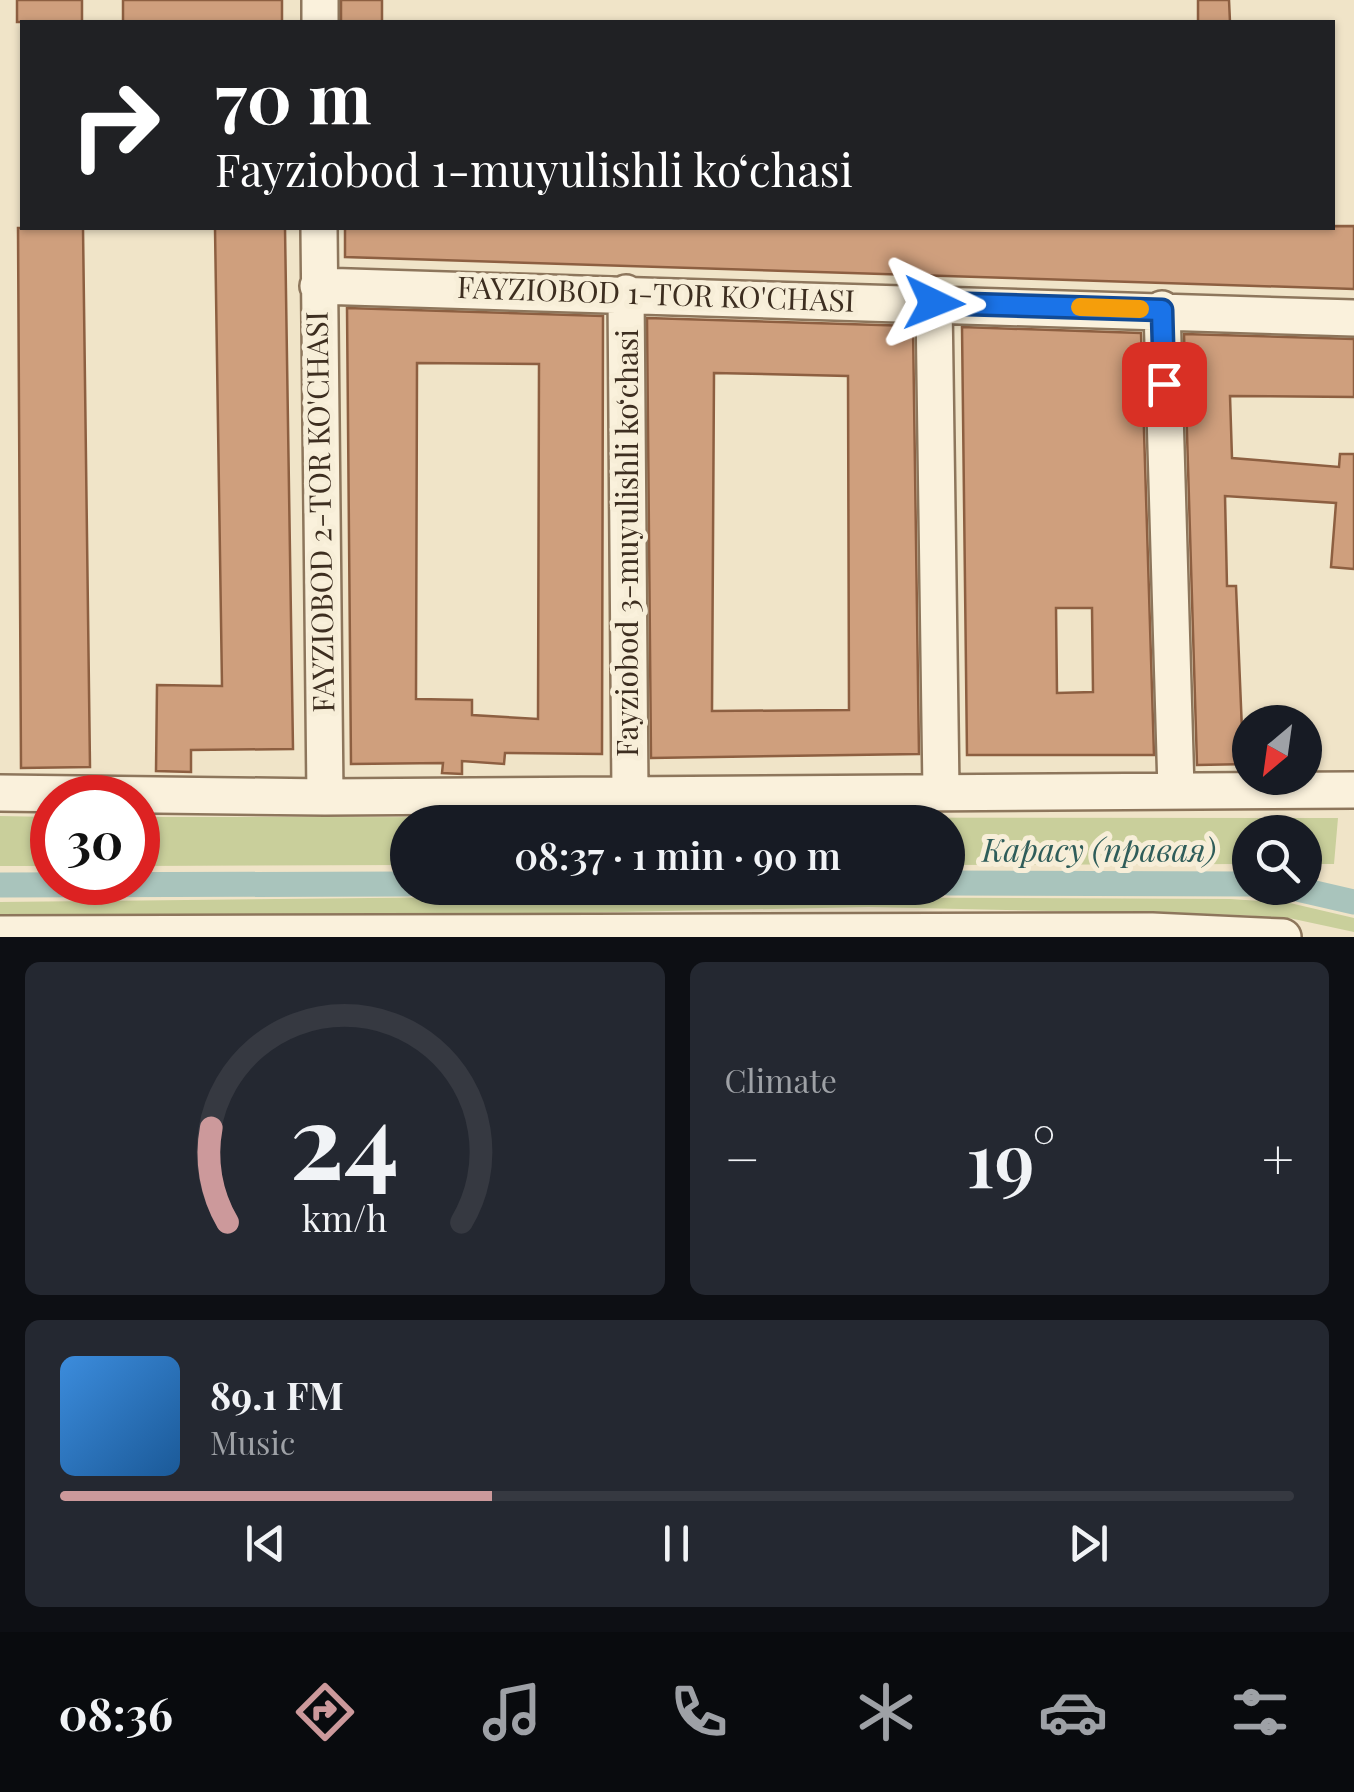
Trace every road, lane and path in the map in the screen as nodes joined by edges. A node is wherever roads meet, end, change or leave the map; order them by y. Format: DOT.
graph roads {
  1 [pos="319,230"];
  2 [pos="318,286"];
  3 [pos="626,293"];
  4 [pos="934,303"];
  5 [pos="1162,310"];
  6 [pos="1354,318"];
  7 [pos="1176,790"];
  8 [pos="1354,790"];
  9 [pos="941,791"];
  10 [pos="0,793"];
  11 [pos="630,794"];
  12 [pos="324,796"];
  13 [pos="0,934"];
  14 [pos="1283,937"];
  1 -- 2 [label="street, FAYZIOBOD 2-TOR KO'CHASI"];
  2 -- 3 [label="street, FAYZIOBOD 1-TOR KO'CHASI"];
  2 -- 12 [label="street, FAYZIOBOD 2-TOR KO'CHASI"];
  3 -- 4 [label="street, FAYZIOBOD 1-TOR KO'CHASI"];
  3 -- 11 [label="street, Fayziobod 3-muyulishli koʻchasi"];
  4 -- 5 [label="street, FAYZIOBOD 1-TOR KO'CHASI"];
  4 -- 9 [label="street"];
  5 -- 6 [label="street, FAYZIOBOD 1-TOR KO'CHASI"];
  5 -- 7 [label="street"];
  7 -- 8 [label="street"];
  7 -- 9 [label="street"];
  9 -- 11 [label="street"];
  10 -- 12 [label="street"];
  11 -- 12 [label="street"];
  13 -- 14 [label="street"];
}
